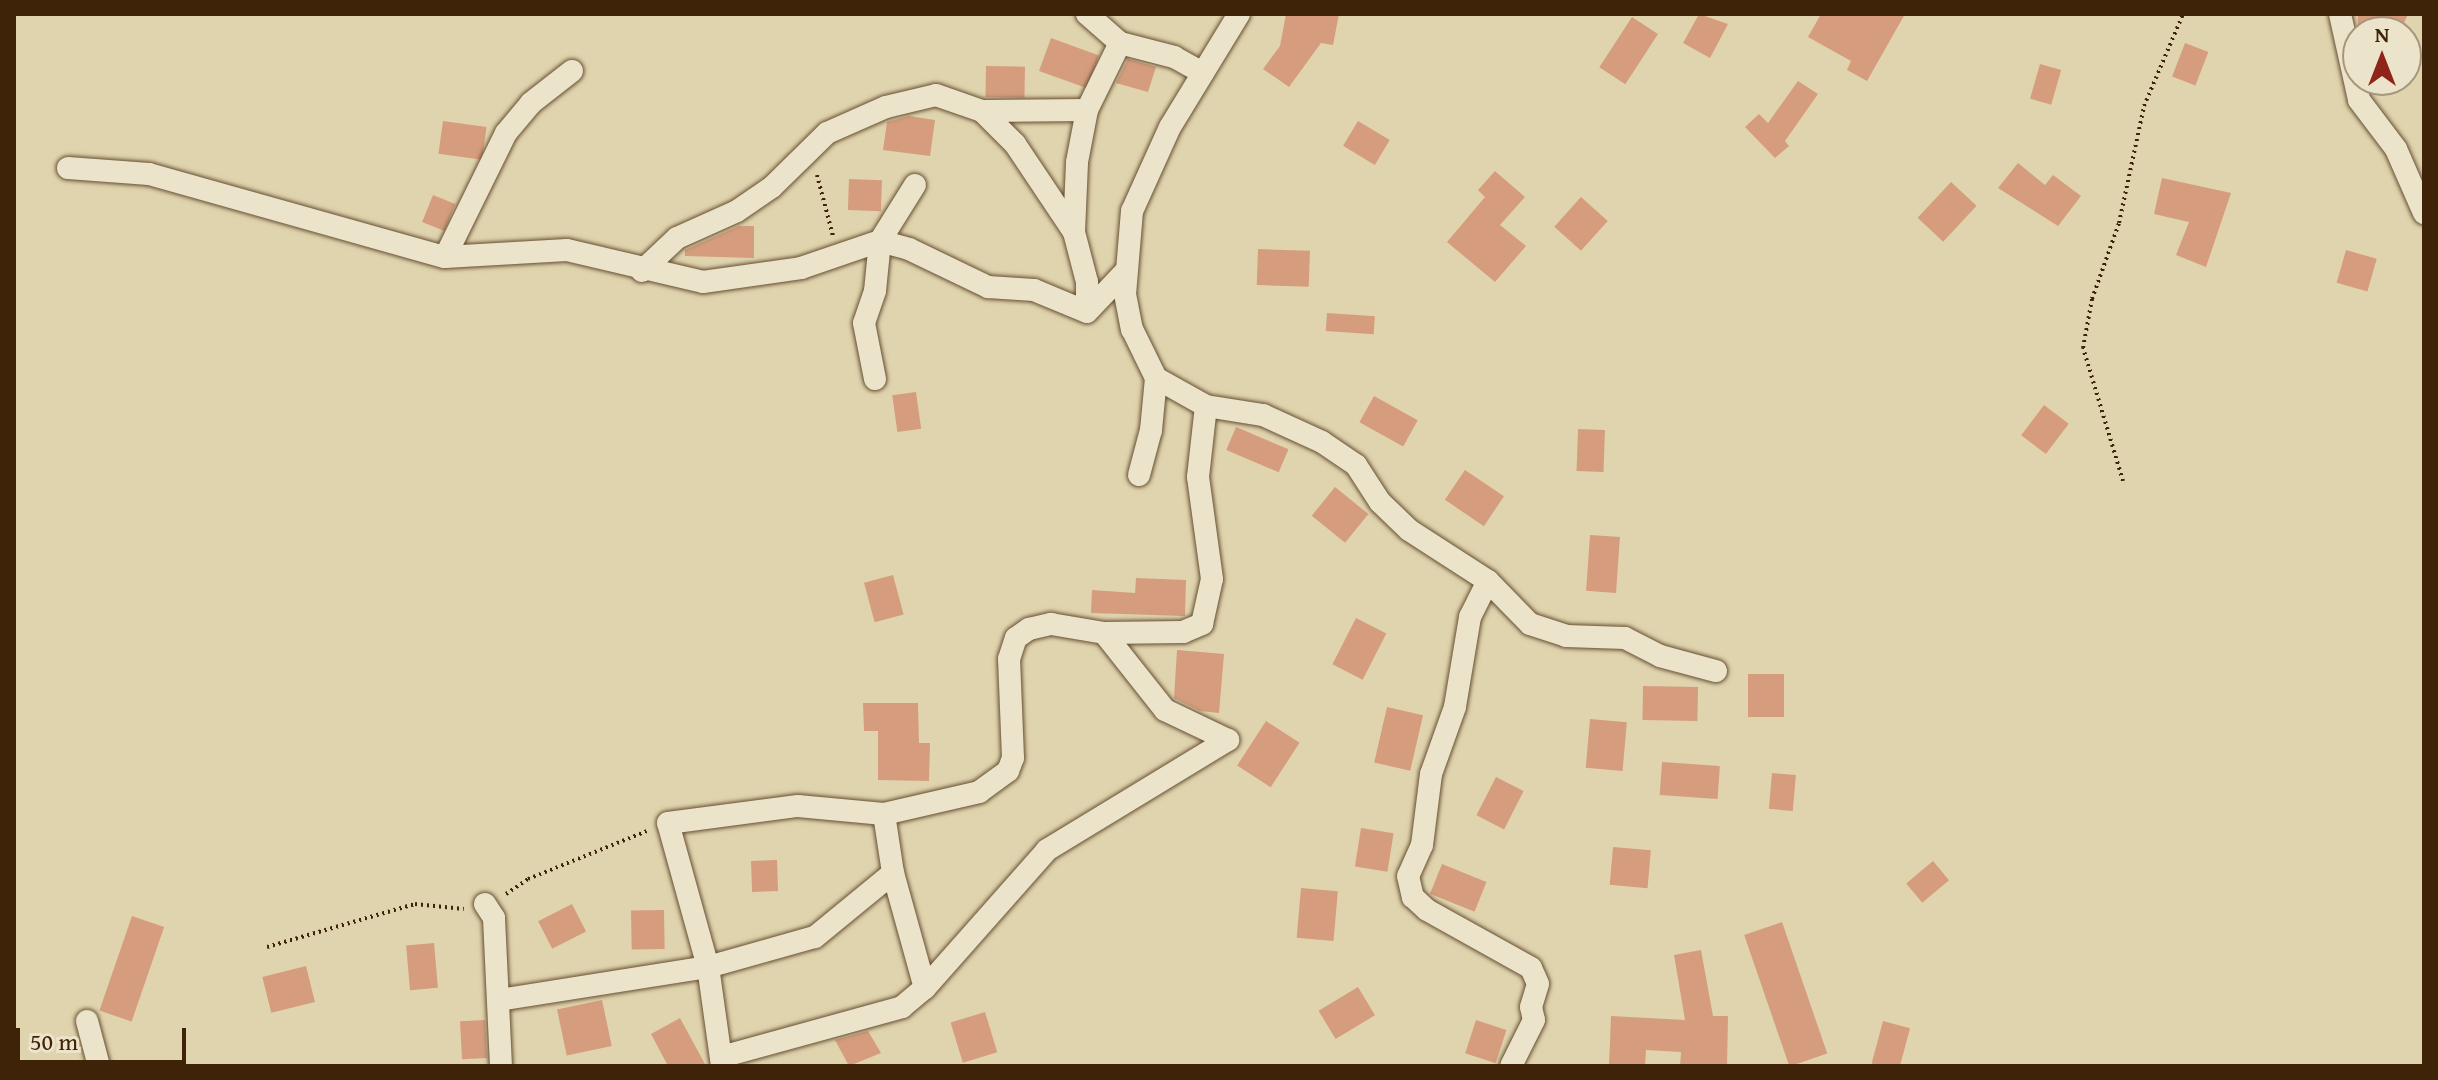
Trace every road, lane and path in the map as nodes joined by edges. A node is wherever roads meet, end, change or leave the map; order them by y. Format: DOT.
graph roads {
  1 [pos="1087,14"];
  2 [pos="1239,14"];
  3 [pos="2183,14"];
  4 [pos="2340,14"];
  5 [pos="1120,43"];
  6 [pos="572,71"];
  7 [pos="1203,73"];
  8 [pos="1087,110"];
  9 [pos="982,111"];
  10 [pos="811,154"];
  11 [pos="68,168"];
  12 [pos="915,185"];
  13 [pos="2424,213"];
  14 [pos="1074,232"];
  15 [pos="880,241"];
  16 [pos="838,254"];
  17 [pos="445,257"];
  18 [pos="642,271"];
  19 [pos="1125,272"];
  20 [pos="1087,311"];
  21 [pos="1156,378"];
  22 [pos="875,379"];
  23 [pos="1206,406"];
  24 [pos="1139,475"];
  25 [pos="2123,481"];
  26 [pos="1488,581"];
  27 [pos="1104,633"];
  28 [pos="1716,671"];
  29 [pos="884,814"];
  30 [pos="893,873"];
  31 [pos="485,904"];
  32 [pos="708,967"];
  33 [pos="925,988"];
  34 [pos="499,1000"];
  35 [pos="87,1021"];
  36 [pos="722,1062"];
  37 [pos="99,1066"];
  38 [pos="501,1066"];
  39 [pos="1511,1066"];
  1 -- 5 [label="street"];
  2 -- 7 [label="street"];
  3 -- 25 [label="path"];
  4 -- 13 [label="street"];
  5 -- 7 [label="street"];
  5 -- 8 [label="street"];
  6 -- 17 [label="street"];
  7 -- 19 [label="street"];
  8 -- 9 [label="street"];
  8 -- 14 [label="street"];
  9 -- 10 [label="street"];
  9 -- 14 [label="street"];
  10 -- 16 [label="path"];
  10 -- 18 [label="street"];
  11 -- 17 [label="street"];
  12 -- 15 [label="street"];
  14 -- 20 [label="street"];
  15 -- 16 [label="street"];
  15 -- 20 [label="street"];
  15 -- 22 [label="street"];
  16 -- 18 [label="street"];
  17 -- 18 [label="street"];
  19 -- 20 [label="street"];
  19 -- 21 [label="street"];
  21 -- 23 [label="street"];
  21 -- 24 [label="street"];
  23 -- 26 [label="street"];
  23 -- 27 [label="street"];
  26 -- 28 [label="street"];
  26 -- 39 [label="street"];
  27 -- 29 [label="street"];
  27 -- 33 [label="street"];
  29 -- 30 [label="street"];
  29 -- 32 [label="street"];
  30 -- 32 [label="street"];
  30 -- 33 [label="street"];
  31 -- 34 [label="street"];
  32 -- 34 [label="street"];
  32 -- 36 [label="street"];
  33 -- 36 [label="street"];
  34 -- 38 [label="street"];
  35 -- 37 [label="street"];
}
